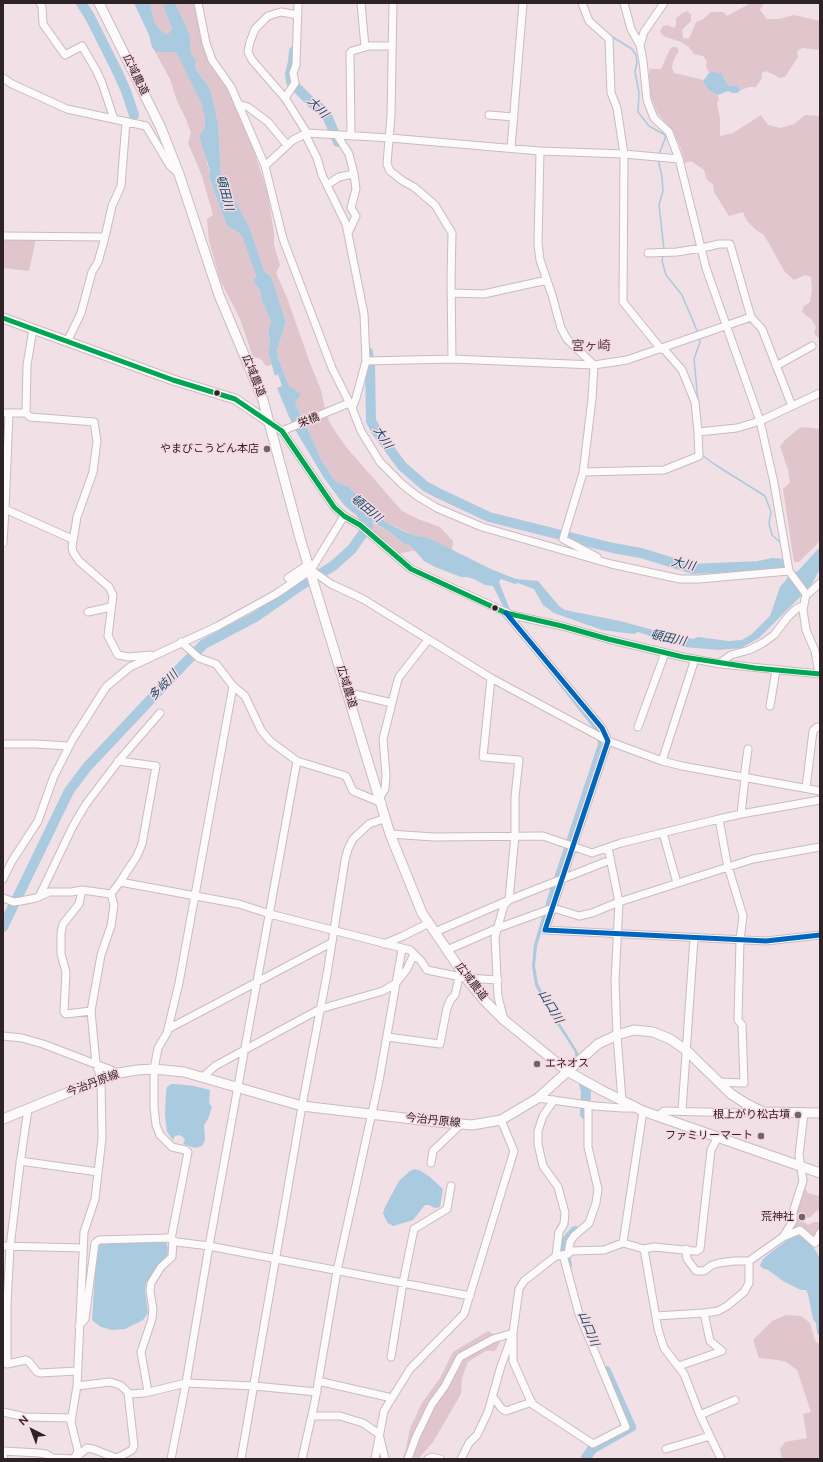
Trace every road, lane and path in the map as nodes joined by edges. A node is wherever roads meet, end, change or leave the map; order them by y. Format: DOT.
graph roads {
  1 [pos="40,3"];
  2 [pos="98,3"];
  3 [pos="198,3"];
  4 [pos="298,3"];
  5 [pos="361,3"];
  6 [pos="393,3"];
  7 [pos="523,3"];
  8 [pos="582,3"];
  9 [pos="624,3"];
  10 [pos="664,3"];
  11 [pos="298,15"];
  12 [pos="640,45"];
  13 [pos="392,46"];
  14 [pos="365,47"];
  15 [pos="3,78"];
  16 [pos="285,98"];
  17 [pos="238,104"];
  18 [pos="490,115"];
  19 [pos="514,117"];
  20 [pos="114,119"];
  21 [pos="126,122"];
  22 [pos="306,134"];
  23 [pos="337,135"];
  24 [pos="352,136"];
  25 [pos="390,138"];
  26 [pos="287,145"];
  27 [pos="511,148"];
  28 [pos="540,151"];
  29 [pos="624,154"];
  30 [pos="679,159"];
  31 [pos="265,166"];
  32 [pos="179,174"];
  33 [pos="354,174"];
  34 [pos="327,185"];
  35 [pos="348,233"];
  36 [pos="3,236"];
  37 [pos="105,236"];
  38 [pos="702,248"];
  39 [pos="648,253"];
  40 [pos="547,280"];
  41 [pos="451,293"];
  42 [pos="751,317"];
  43 [pos="3,318"];
  44 [pos="726,325"];
  45 [pos="33,329"];
  46 [pos="67,342"];
  47 [pos="812,346"];
  48 [pos="662,348"];
  49 [pos="452,359"];
  50 [pos="366,361"];
  51 [pos="594,365"];
  52 [pos="776,366"];
  53 [pos="820,393"];
  54 [pos="351,405"];
  55 [pos="792,406"];
  56 [pos="26,413"];
  57 [pos="6,414"];
  58 [pos="760,421"];
  59 [pos="269,422"];
  60 [pos="282,431"];
  61 [pos="698,432"];
  62 [pos="583,472"];
  63 [pos="4,497"];
  64 [pos="5,509"];
  65 [pos="344,516"];
  66 [pos="72,539"];
  67 [pos="3,543"];
  68 [pos="611,564"];
  69 [pos="310,567"];
  70 [pos="790,573"];
  71 [pos="288,578"];
  72 [pos="820,583"];
  73 [pos="806,594"];
  74 [pos="804,605"];
  75 [pos="111,607"];
  76 [pos="88,612"];
  77 [pos="513,615"];
  78 [pos="428,640"];
  79 [pos="181,642"];
  80 [pos="665,653"];
  81 [pos="156,654"];
  82 [pos="695,659"];
  83 [pos="720,664"];
  84 [pos="776,670"];
  85 [pos="820,674"];
  86 [pos="491,678"];
  87 [pos="233,686"];
  88 [pos="347,690"];
  89 [pos="392,703"];
  90 [pos="770,706"];
  91 [pos="160,713"];
  92 [pos="638,727"];
  93 [pos="820,727"];
  94 [pos="608,741"];
  95 [pos="3,744"];
  96 [pos="69,746"];
  97 [pos="748,749"];
  98 [pos="118,761"];
  99 [pos="297,761"];
  100 [pos="662,761"];
  101 [pos="744,778"];
  102 [pos="806,788"];
  103 [pos="820,791"];
  104 [pos="381,800"];
  105 [pos="820,800"];
  106 [pos="741,814"];
  107 [pos="386,818"];
  108 [pos="719,819"];
  109 [pos="663,833"];
  110 [pos="390,834"];
  111 [pos="515,835"];
  112 [pos="574,847"];
  113 [pos="820,847"];
  114 [pos="608,848"];
  115 [pos="605,862"];
  116 [pos="728,867"];
  117 [pos="563,878"];
  118 [pos="3,879"];
  119 [pos="120,882"];
  120 [pos="677,884"];
  121 [pos="82,890"];
  122 [pos="111,894"];
  123 [pos="39,897"];
  124 [pos="195,897"];
  125 [pos="3,898"];
  126 [pos="509,900"];
  127 [pos="620,902"];
  128 [pos="553,908"];
  129 [pos="270,914"];
  130 [pos="429,923"];
  131 [pos="498,928"];
  132 [pos="333,930"];
  133 [pos="434,932"];
  134 [pos="617,934"];
  135 [pos="820,936"];
  136 [pos="694,938"];
  137 [pos="740,940"];
  138 [pos="332,943"];
  139 [pos="384,944"];
  140 [pos="402,949"];
  141 [pos="447,950"];
  142 [pos="414,954"];
  143 [pos="462,977"];
  144 [pos="498,980"];
  145 [pos="257,983"];
  146 [pos="396,983"];
  147 [pos="320,1010"];
  148 [pos="91,1011"];
  149 [pos="504,1020"];
  150 [pos="168,1029"];
  151 [pos="616,1035"];
  152 [pos="3,1036"];
  153 [pos="387,1037"];
  154 [pos="245,1050"];
  155 [pos="686,1050"];
  156 [pos="96,1063"];
  157 [pos="154,1069"];
  158 [pos="567,1071"];
  159 [pos="119,1073"];
  160 [pos="204,1077"];
  161 [pos="101,1079"];
  162 [pos="718,1082"];
  163 [pos="238,1088"];
  164 [pos="538,1098"];
  165 [pos="554,1100"];
  166 [pos="622,1101"];
  167 [pos="588,1105"];
  168 [pos="748,1105"];
  169 [pos="302,1106"];
  170 [pos="28,1109"];
  171 [pos="639,1109"];
  172 [pos="682,1111"];
  173 [pos="804,1113"];
  174 [pos="820,1113"];
  175 [pos="372,1114"];
  176 [pos="658,1116"];
  177 [pos="3,1119"];
  178 [pos="501,1120"];
  179 [pos="461,1124"];
  180 [pos="718,1137"];
  181 [pos="20,1161"];
  182 [pos="431,1163"];
  183 [pos="802,1167"];
  184 [pos="98,1172"];
  185 [pos="820,1174"];
  186 [pos="451,1186"];
  187 [pos="820,1234"];
  188 [pos="783,1237"];
  189 [pos="172,1240"];
  190 [pos="815,1242"];
  191 [pos="623,1243"];
  192 [pos="209,1246"];
  193 [pos="6,1247"];
  194 [pos="83,1248"];
  195 [pos="644,1249"];
  196 [pos="686,1249"];
  197 [pos="820,1249"];
  198 [pos="562,1255"];
  199 [pos="276,1259"];
  200 [pos="749,1261"];
  201 [pos="337,1270"];
  202 [pos="403,1283"];
  203 [pos="470,1296"];
  204 [pos="704,1313"];
  205 [pos="656,1316"];
  206 [pos="79,1326"];
  207 [pos="513,1333"];
  208 [pos="391,1356"];
  209 [pos="5,1364"];
  210 [pos="679,1366"];
  211 [pos="77,1371"];
  212 [pos="318,1381"];
  213 [pos="186,1383"];
  214 [pos="77,1386"];
  215 [pos="254,1386"];
  216 [pos="148,1392"];
  217 [pos="317,1392"];
  218 [pos="128,1393"];
  219 [pos="493,1397"];
  220 [pos="392,1398"];
  221 [pos="735,1400"];
  222 [pos="532,1402"];
  223 [pos="3,1412"];
  224 [pos="700,1415"];
  225 [pos="312,1416"];
  226 [pos="72,1418"];
  227 [pos="379,1434"];
  228 [pos="710,1436"];
  229 [pos="666,1448"];
  230 [pos="3,1451"];
  231 [pos="3,1456"];
  232 [pos="4,1459"];
  233 [pos="74,1459"];
  234 [pos="171,1459"];
  235 [pos="241,1459"];
  236 [pos="302,1459"];
  237 [pos="375,1459"];
  238 [pos="385,1459"];
  239 [pos="408,1459"];
  240 [pos="428,1459"];
  241 [pos="440,1459"];
  242 [pos="461,1459"];
  243 [pos="721,1459"];
  1 -- 20 [label="street"];
  2 -- 32 [label="street, 広域農道"];
  3 -- 17 [label="street"];
  4 -- 11 [label="street"];
  5 -- 14 [label="street"];
  6 -- 13 [label="street"];
  7 -- 19 [label="street"];
  8 -- 29 [label="street"];
  9 -- 12 [label="street"];
  10 -- 12 [label="street"];
  11 -- 16 [label="street"];
  11 -- 16 [label="street"];
  12 -- 30 [label="street"];
  13 -- 14 [label="street"];
  13 -- 25 [label="street"];
  14 -- 24 [label="street"];
  15 -- 20 [label="street"];
  16 -- 22 [label="street"];
  17 -- 26 [label="street"];
  17 -- 31 [label="street"];
  18 -- 19 [label="street"];
  19 -- 27 [label="street"];
  20 -- 21 [label="street"];
  21 -- 32 [label="street"];
  21 -- 37 [label="street"];
  22 -- 23 [label="street"];
  22 -- 26 [label="street"];
  22 -- 34 [label="street"];
  23 -- 24 [label="street"];
  23 -- 33 [label="street"];
  24 -- 25 [label="street"];
  25 -- 27 [label="street"];
  25 -- 41 [label="street"];
  26 -- 31 [label="street"];
  27 -- 28 [label="street"];
  28 -- 29 [label="street"];
  28 -- 40 [label="street"];
  29 -- 30 [label="street"];
  29 -- 48 [label="street"];
  30 -- 38 [label="street"];
  31 -- 54 [label="street"];
  32 -- 59 [label="street, 広域農道"];
  33 -- 34 [label="street"];
  33 -- 35 [label="street"];
  34 -- 35 [label="street"];
  35 -- 50 [label="street"];
  36 -- 37 [label="street"];
  37 -- 46 [label="street"];
  38 -- 39 [label="street"];
  38 -- 42 [label="street"];
  38 -- 44 [label="street"];
  40 -- 41 [label="street"];
  40 -- 51 [label="street"];
  41 -- 49 [label="street"];
  42 -- 44 [label="street"];
  42 -- 52 [label="street"];
  43 -- 45 [label="street"];
  44 -- 48 [label="street"];
  44 -- 58 [label="street"];
  45 -- 46 [label="street"];
  45 -- 56 [label="street"];
  46 -- 59 [label="street"];
  47 -- 52 [label="street"];
  48 -- 51 [label="street"];
  48 -- 61 [label="street"];
  49 -- 50 [label="street"];
  49 -- 51 [label="street"];
  50 -- 54 [label="street"];
  51 -- 62 [label="street"];
  52 -- 55 [label="street"];
  53 -- 55 [label="street"];
  54 -- 60 [label="street, 栄橋"];
  54 -- 68 [label="street"];
  55 -- 58 [label="street"];
  56 -- 57 [label="street"];
  56 -- 66 [label="street"];
  57 -- 63 [label="street"];
  58 -- 61 [label="street"];
  58 -- 70 [label="street"];
  59 -- 60 [label="street"];
  59 -- 69 [label="street, 広域農道"];
  60 -- 65 [label="street"];
  61 -- 62 [label="street"];
  62 -- 68 [label="street"];
  63 -- 64 [label="street"];
  64 -- 66 [label="street"];
  64 -- 67 [label="street"];
  65 -- 69 [label="street"];
  65 -- 77 [label="street"];
  66 -- 75 [label="street"];
  68 -- 70 [label="street"];
  69 -- 71 [label="street"];
  69 -- 78 [label="street"];
  69 -- 79 [label="street"];
  69 -- 88 [label="street, 広域農道"];
  70 -- 73 [label="street"];
  72 -- 73 [label="street"];
  73 -- 74 [label="street"];
  74 -- 83 [label="street"];
  74 -- 85 [label="street"];
  75 -- 76 [label="street"];
  75 -- 81 [label="street"];
  77 -- 80 [label="street"];
  77 -- 94 [label="street"];
  78 -- 86 [label="street"];
  78 -- 89 [label="street"];
  79 -- 81 [label="street"];
  79 -- 87 [label="street"];
  80 -- 82 [label="street"];
  80 -- 92 [label="street"];
  81 -- 96 [label="street"];
  82 -- 83 [label="street"];
  82 -- 100 [label="street"];
  83 -- 84 [label="street"];
  84 -- 85 [label="street"];
  84 -- 90 [label="street"];
  86 -- 94 [label="street"];
  86 -- 111 [label="street"];
  87 -- 99 [label="street"];
  87 -- 124 [label="street"];
  88 -- 89 [label="street"];
  88 -- 104 [label="street, 広域農道"];
  89 -- 104 [label="street"];
  91 -- 98 [label="street"];
  93 -- 102 [label="street"];
  94 -- 100 [label="street"];
  94 -- 112 [label="street"];
  95 -- 96 [label="street"];
  96 -- 118 [label="street"];
  97 -- 101 [label="street"];
  98 -- 119 [label="street"];
  98 -- 123 [label="street"];
  99 -- 104 [label="street"];
  99 -- 129 [label="street"];
  100 -- 101 [label="street"];
  101 -- 102 [label="street"];
  101 -- 106 [label="street"];
  102 -- 103 [label="street"];
  104 -- 107 [label="street, 広域農道"];
  105 -- 106 [label="street"];
  106 -- 108 [label="street"];
  107 -- 110 [label="street, 広域農道"];
  107 -- 132 [label="street"];
  108 -- 109 [label="street"];
  108 -- 116 [label="street"];
  109 -- 114 [label="street"];
  109 -- 120 [label="street"];
  110 -- 111 [label="street"];
  110 -- 130 [label="street, 広域農道"];
  111 -- 112 [label="street"];
  111 -- 126 [label="street"];
  112 -- 114 [label="street"];
  112 -- 117 [label="street"];
  113 -- 116 [label="street"];
  114 -- 127 [label="street"];
  115 -- 117 [label="street"];
  116 -- 120 [label="street"];
  116 -- 137 [label="street"];
  117 -- 126 [label="street"];
  117 -- 128 [label="street"];
  119 -- 122 [label="street"];
  119 -- 124 [label="street"];
  120 -- 127 [label="street"];
  121 -- 122 [label="street"];
  121 -- 123 [label="street"];
  121 -- 148 [label="street"];
  122 -- 148 [label="street"];
  123 -- 125 [label="street"];
  124 -- 129 [label="street"];
  124 -- 150 [label="street"];
  126 -- 131 [label="street"];
  126 -- 133 [label="street"];
  127 -- 128 [label="street"];
  127 -- 134 [label="street"];
  128 -- 131 [label="street"];
  128 -- 134 [label="street"];
  129 -- 132 [label="street"];
  129 -- 145 [label="street"];
  130 -- 133 [label="street, 広域農道"];
  130 -- 139 [label="street"];
  131 -- 141 [label="street"];
  131 -- 144 [label="street"];
  132 -- 138 [label="street"];
  132 -- 139 [label="street"];
  133 -- 141 [label="street, 広域農道"];
  134 -- 136 [label="street"];
  134 -- 151 [label="street"];
  135 -- 137 [label="street"];
  136 -- 137 [label="street"];
  136 -- 155 [label="street"];
  137 -- 162 [label="street"];
  138 -- 145 [label="street"];
  138 -- 147 [label="street"];
  139 -- 140 [label="street"];
  140 -- 142 [label="street"];
  140 -- 146 [label="street"];
  141 -- 143 [label="street, 広域農道"];
  142 -- 143 [label="street"];
  142 -- 146 [label="street"];
  143 -- 144 [label="street"];
  143 -- 149 [label="street, 広域農道"];
  143 -- 153 [label="street"];
  144 -- 149 [label="street"];
  145 -- 150 [label="street"];
  145 -- 154 [label="street"];
  146 -- 147 [label="street"];
  146 -- 153 [label="street"];
  147 -- 154 [label="street"];
  147 -- 169 [label="street"];
  148 -- 156 [label="street"];
  149 -- 158 [label="street, 広域農道"];
  150 -- 157 [label="street"];
  151 -- 155 [label="street, 今治丹原線"];
  151 -- 158 [label="street, 今治丹原線"];
  151 -- 166 [label="street"];
  152 -- 156 [label="street"];
  153 -- 175 [label="street"];
  154 -- 160 [label="street"];
  154 -- 163 [label="street"];
  155 -- 162 [label="street, 今治丹原線"];
  155 -- 172 [label="street"];
  156 -- 159 [label="street"];
  156 -- 161 [label="street"];
  157 -- 159 [label="street, 今治丹原線"];
  157 -- 160 [label="street, 今治丹原線"];
  157 -- 189 [label="street"];
  158 -- 164 [label="street, 今治丹原線"];
  158 -- 166 [label="street, 広域農道"];
  159 -- 161 [label="street, 今治丹原線"];
  160 -- 163 [label="street, 今治丹原線"];
  161 -- 170 [label="street, 今治丹原線"];
  161 -- 184 [label="street"];
  162 -- 168 [label="street, 今治丹原線"];
  163 -- 169 [label="street, 今治丹原線"];
  163 -- 192 [label="street"];
  164 -- 165 [label="street"];
  164 -- 178 [label="street, 今治丹原線"];
  165 -- 167 [label="street"];
  165 -- 198 [label="street"];
  166 -- 171 [label="street, 広域農道"];
  167 -- 171 [label="street"];
  167 -- 198 [label="street"];
  168 -- 172 [label="street"];
  168 -- 173 [label="street, 今治丹原線"];
  169 -- 175 [label="street, 今治丹原線"];
  169 -- 199 [label="street"];
  170 -- 177 [label="street, 今治丹原線"];
  170 -- 181 [label="street"];
  171 -- 176 [label="street, 広域農道"];
  171 -- 191 [label="street"];
  172 -- 176 [label="street"];
  173 -- 174 [label="street, 今治丹原線"];
  173 -- 183 [label="street"];
  175 -- 179 [label="street, 今治丹原線"];
  175 -- 201 [label="street"];
  176 -- 180 [label="street, 広域農道"];
  178 -- 179 [label="street, 今治丹原線"];
  178 -- 203 [label="street"];
  179 -- 182 [label="street"];
  180 -- 183 [label="street, 広域農道"];
  180 -- 196 [label="street"];
  181 -- 184 [label="street"];
  181 -- 193 [label="street"];
  183 -- 185 [label="street, 広域農道"];
  183 -- 188 [label="street"];
  184 -- 194 [label="street"];
  186 -- 202 [label="street"];
  187 -- 190 [label="street"];
  188 -- 190 [label="street"];
  188 -- 200 [label="street"];
  189 -- 192 [label="street"];
  189 -- 206 [label="street"];
  189 -- 216 [label="street"];
  190 -- 197 [label="street"];
  191 -- 195 [label="street"];
  191 -- 198 [label="street"];
  192 -- 199 [label="street"];
  192 -- 213 [label="street"];
  193 -- 194 [label="street"];
  193 -- 209 [label="street"];
  194 -- 206 [label="street"];
  195 -- 196 [label="street"];
  195 -- 205 [label="street"];
  196 -- 200 [label="street"];
  198 -- 207 [label="street"];
  198 -- 222 [label="street"];
  199 -- 201 [label="street"];
  199 -- 215 [label="street"];
  200 -- 204 [label="street"];
  201 -- 202 [label="street"];
  201 -- 212 [label="street"];
  202 -- 203 [label="street"];
  202 -- 208 [label="street"];
  203 -- 220 [label="street"];
  204 -- 205 [label="street"];
  204 -- 210 [label="street"];
  205 -- 210 [label="street"];
  206 -- 211 [label="street"];
  207 -- 219 [label="street"];
  207 -- 222 [label="street"];
  207 -- 239 [label="street"];
  209 -- 211 [label="street"];
  210 -- 224 [label="street"];
  211 -- 214 [label="street"];
  212 -- 217 [label="street"];
  212 -- 220 [label="street"];
  213 -- 215 [label="street"];
  213 -- 216 [label="street"];
  213 -- 234 [label="street"];
  214 -- 218 [label="street"];
  214 -- 226 [label="street"];
  215 -- 217 [label="street"];
  215 -- 235 [label="street"];
  216 -- 218 [label="street"];
  217 -- 225 [label="street"];
  218 -- 233 [label="street"];
  219 -- 222 [label="street"];
  219 -- 242 [label="street"];
  220 -- 227 [label="street"];
  221 -- 224 [label="street"];
  223 -- 226 [label="street"];
  224 -- 228 [label="street"];
  225 -- 227 [label="street"];
  225 -- 236 [label="street"];
  226 -- 233 [label="street"];
  227 -- 237 [label="street"];
  227 -- 238 [label="street"];
  228 -- 229 [label="street"];
  228 -- 243 [label="street"];
  230 -- 233 [label="street"];
  231 -- 232 [label="street"];
  240 -- 241 [label="street"];
}
